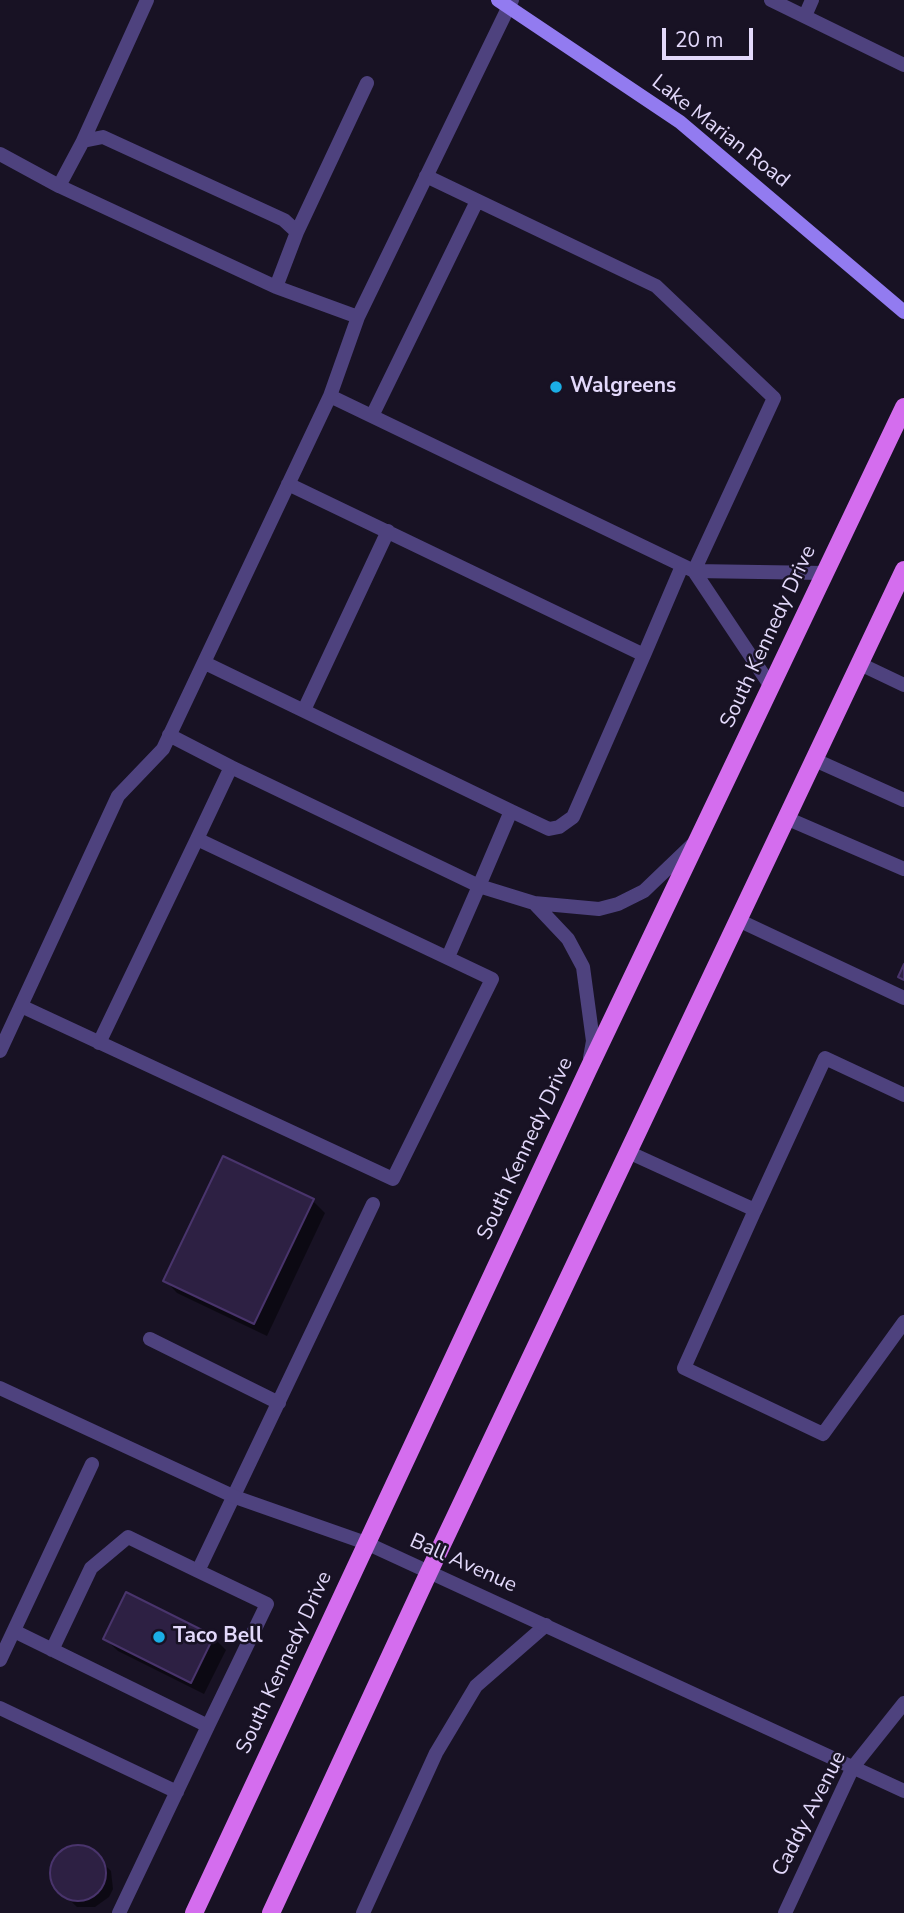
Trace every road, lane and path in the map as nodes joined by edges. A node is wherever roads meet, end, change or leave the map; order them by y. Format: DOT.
graph roads {
  1 [pos="147,0"];
  2 [pos="771,0"];
  3 [pos="813,0"];
  4 [pos="506,2"];
  5 [pos="805,16"];
  6 [pos="904,65"];
  7 [pos="367,83"];
  8 [pos="83,141"];
  9 [pos="0,154"];
  10 [pos="426,176"];
  11 [pos="59,186"];
  12 [pos="477,201"];
  13 [pos="297,232"];
  14 [pos="276,287"];
  15 [pos="904,312"];
  16 [pos="358,317"];
  17 [pos="330,396"];
  18 [pos="904,407"];
  19 [pos="372,416"];
  20 [pos="288,484"];
  21 [pos="387,531"];
  22 [pos="688,569"];
  23 [pos="904,570"];
  24 [pos="824,573"];
  25 [pos="644,655"];
  26 [pos="205,663"];
  27 [pos="860,664"];
  28 [pos="770,685"];
  29 [pos="904,685"];
  30 [pos="304,710"];
  31 [pos="169,735"];
  32 [pos="815,760"];
  33 [pos="231,767"];
  34 [pos="904,800"];
  35 [pos="511,811"];
  36 [pos="786,818"];
  37 [pos="197,839"];
  38 [pos="695,842"];
  39 [pos="904,869"];
  40 [pos="479,886"];
  41 [pos="534,903"];
  42 [pos="738,920"];
  43 [pos="447,957"];
  44 [pos="904,998"];
  45 [pos="21,1006"];
  46 [pos="99,1043"];
  47 [pos="0,1051"];
  48 [pos="587,1072"];
  49 [pos="904,1095"];
  50 [pos="628,1152"];
  51 [pos="373,1204"];
  52 [pos="755,1210"];
  53 [pos="904,1322"];
  54 [pos="150,1339"];
  55 [pos="0,1388"];
  56 [pos="279,1403"];
  57 [pos="92,1464"];
  58 [pos="235,1497"];
  59 [pos="366,1543"];
  60 [pos="198,1571"];
  61 [pos="429,1572"];
  62 [pos="546,1625"];
  63 [pos="14,1631"];
  64 [pos="52,1650"];
  65 [pos="0,1660"];
  66 [pos="904,1703"];
  67 [pos="0,1708"];
  68 [pos="208,1726"];
  69 [pos="853,1768"];
  70 [pos="904,1791"];
  71 [pos="177,1792"];
  72 [pos="119,1913"];
  73 [pos="194,1913"];
  74 [pos="271,1913"];
  75 [pos="363,1913"];
  76 [pos="785,1913"];
  1 -- 8 [label="street"];
  2 -- 5 [label="street"];
  3 -- 5 [label="street"];
  4 -- 10 [label="street"];
  4 -- 15 [label="street, Lake Marian Road"];
  5 -- 6 [label="street"];
  7 -- 13 [label="street"];
  8 -- 11 [label="street"];
  8 -- 13 [label="street"];
  9 -- 11 [label="street"];
  10 -- 12 [label="street"];
  10 -- 16 [label="street"];
  11 -- 14 [label="street"];
  12 -- 19 [label="street"];
  12 -- 22 [label="street"];
  13 -- 14 [label="street"];
  14 -- 16 [label="street"];
  16 -- 17 [label="street"];
  17 -- 19 [label="street"];
  17 -- 20 [label="street"];
  18 -- 24 [label="main road, South Kennedy Drive"];
  19 -- 22 [label="street"];
  20 -- 21 [label="street"];
  20 -- 26 [label="street"];
  21 -- 25 [label="street"];
  21 -- 30 [label="street"];
  22 -- 24 [label="street"];
  22 -- 25 [label="street"];
  22 -- 28 [label="street"];
  23 -- 27 [label="main road"];
  24 -- 28 [label="main road, South Kennedy Drive"];
  25 -- 35 [label="street"];
  26 -- 30 [label="street"];
  26 -- 31 [label="street"];
  27 -- 29 [label="street"];
  27 -- 32 [label="main road"];
  28 -- 38 [label="main road, South Kennedy Drive"];
  30 -- 35 [label="street"];
  31 -- 33 [label="street"];
  31 -- 45 [label="street"];
  32 -- 34 [label="street"];
  32 -- 36 [label="main road"];
  33 -- 37 [label="street"];
  33 -- 40 [label="street"];
  35 -- 40 [label="street"];
  36 -- 39 [label="street"];
  36 -- 42 [label="main road"];
  37 -- 43 [label="street"];
  37 -- 46 [label="street"];
  38 -- 41 [label="street"];
  38 -- 48 [label="main road, South Kennedy Drive"];
  40 -- 41 [label="street"];
  40 -- 43 [label="street"];
  41 -- 48 [label="street"];
  42 -- 44 [label="street"];
  42 -- 50 [label="main road"];
  43 -- 46 [label="street"];
  45 -- 46 [label="street"];
  45 -- 47 [label="street"];
  48 -- 59 [label="main road, South Kennedy Drive"];
  49 -- 52 [label="street"];
  50 -- 52 [label="street"];
  50 -- 61 [label="main road"];
  51 -- 56 [label="street"];
  52 -- 53 [label="street"];
  54 -- 56 [label="street"];
  55 -- 58 [label="street, Ball Avenue"];
  56 -- 58 [label="street"];
  57 -- 63 [label="street"];
  58 -- 59 [label="street, Ball Avenue"];
  58 -- 60 [label="street"];
  59 -- 61 [label="street, Ball Avenue"];
  59 -- 73 [label="main road, South Kennedy Drive"];
  60 -- 64 [label="street"];
  60 -- 68 [label="street"];
  61 -- 62 [label="street, Ball Avenue"];
  61 -- 74 [label="main road"];
  62 -- 69 [label="street, Ball Avenue"];
  62 -- 75 [label="street"];
  63 -- 64 [label="street"];
  63 -- 65 [label="street"];
  64 -- 68 [label="street"];
  66 -- 69 [label="street, Caddy Avenue"];
  67 -- 71 [label="street"];
  68 -- 71 [label="street"];
  69 -- 70 [label="street, Ball Avenue"];
  69 -- 76 [label="street, Caddy Avenue"];
  71 -- 72 [label="street"];
}
